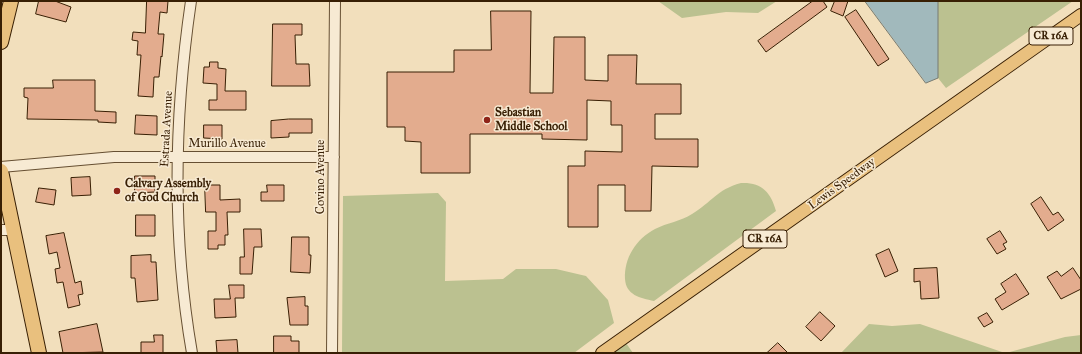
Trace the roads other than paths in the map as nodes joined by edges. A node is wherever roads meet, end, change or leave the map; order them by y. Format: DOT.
graph roads {
  1 [pos="11,1"];
  2 [pos="191,1"];
  3 [pos="335,1"];
  4 [pos="1081,15"];
  5 [pos="1,42"];
  6 [pos="178,157"];
  7 [pos="334,157"];
  8 [pos="1,167"];
  9 [pos="1,171"];
  10 [pos="7,230"];
  11 [pos="39,353"];
  12 [pos="192,353"];
  13 [pos="332,353"];
  14 [pos="602,353"];
  1 -- 5 [label="highway"];
  2 -- 6 [label="street, Estrada Avenue"];
  3 -- 7 [label="street, Covino Avenue"];
  4 -- 14 [label="main road, Lewis Speedway / CR 16A"];
  6 -- 7 [label="street, Murillo Avenue"];
  6 -- 8 [label="street, Murillo Avenue"];
  6 -- 12 [label="street, Estrada Avenue"];
  7 -- 13 [label="street, Covino Avenue"];
  9 -- 10 [label="highway"];
  10 -- 11 [label="highway"];
}
